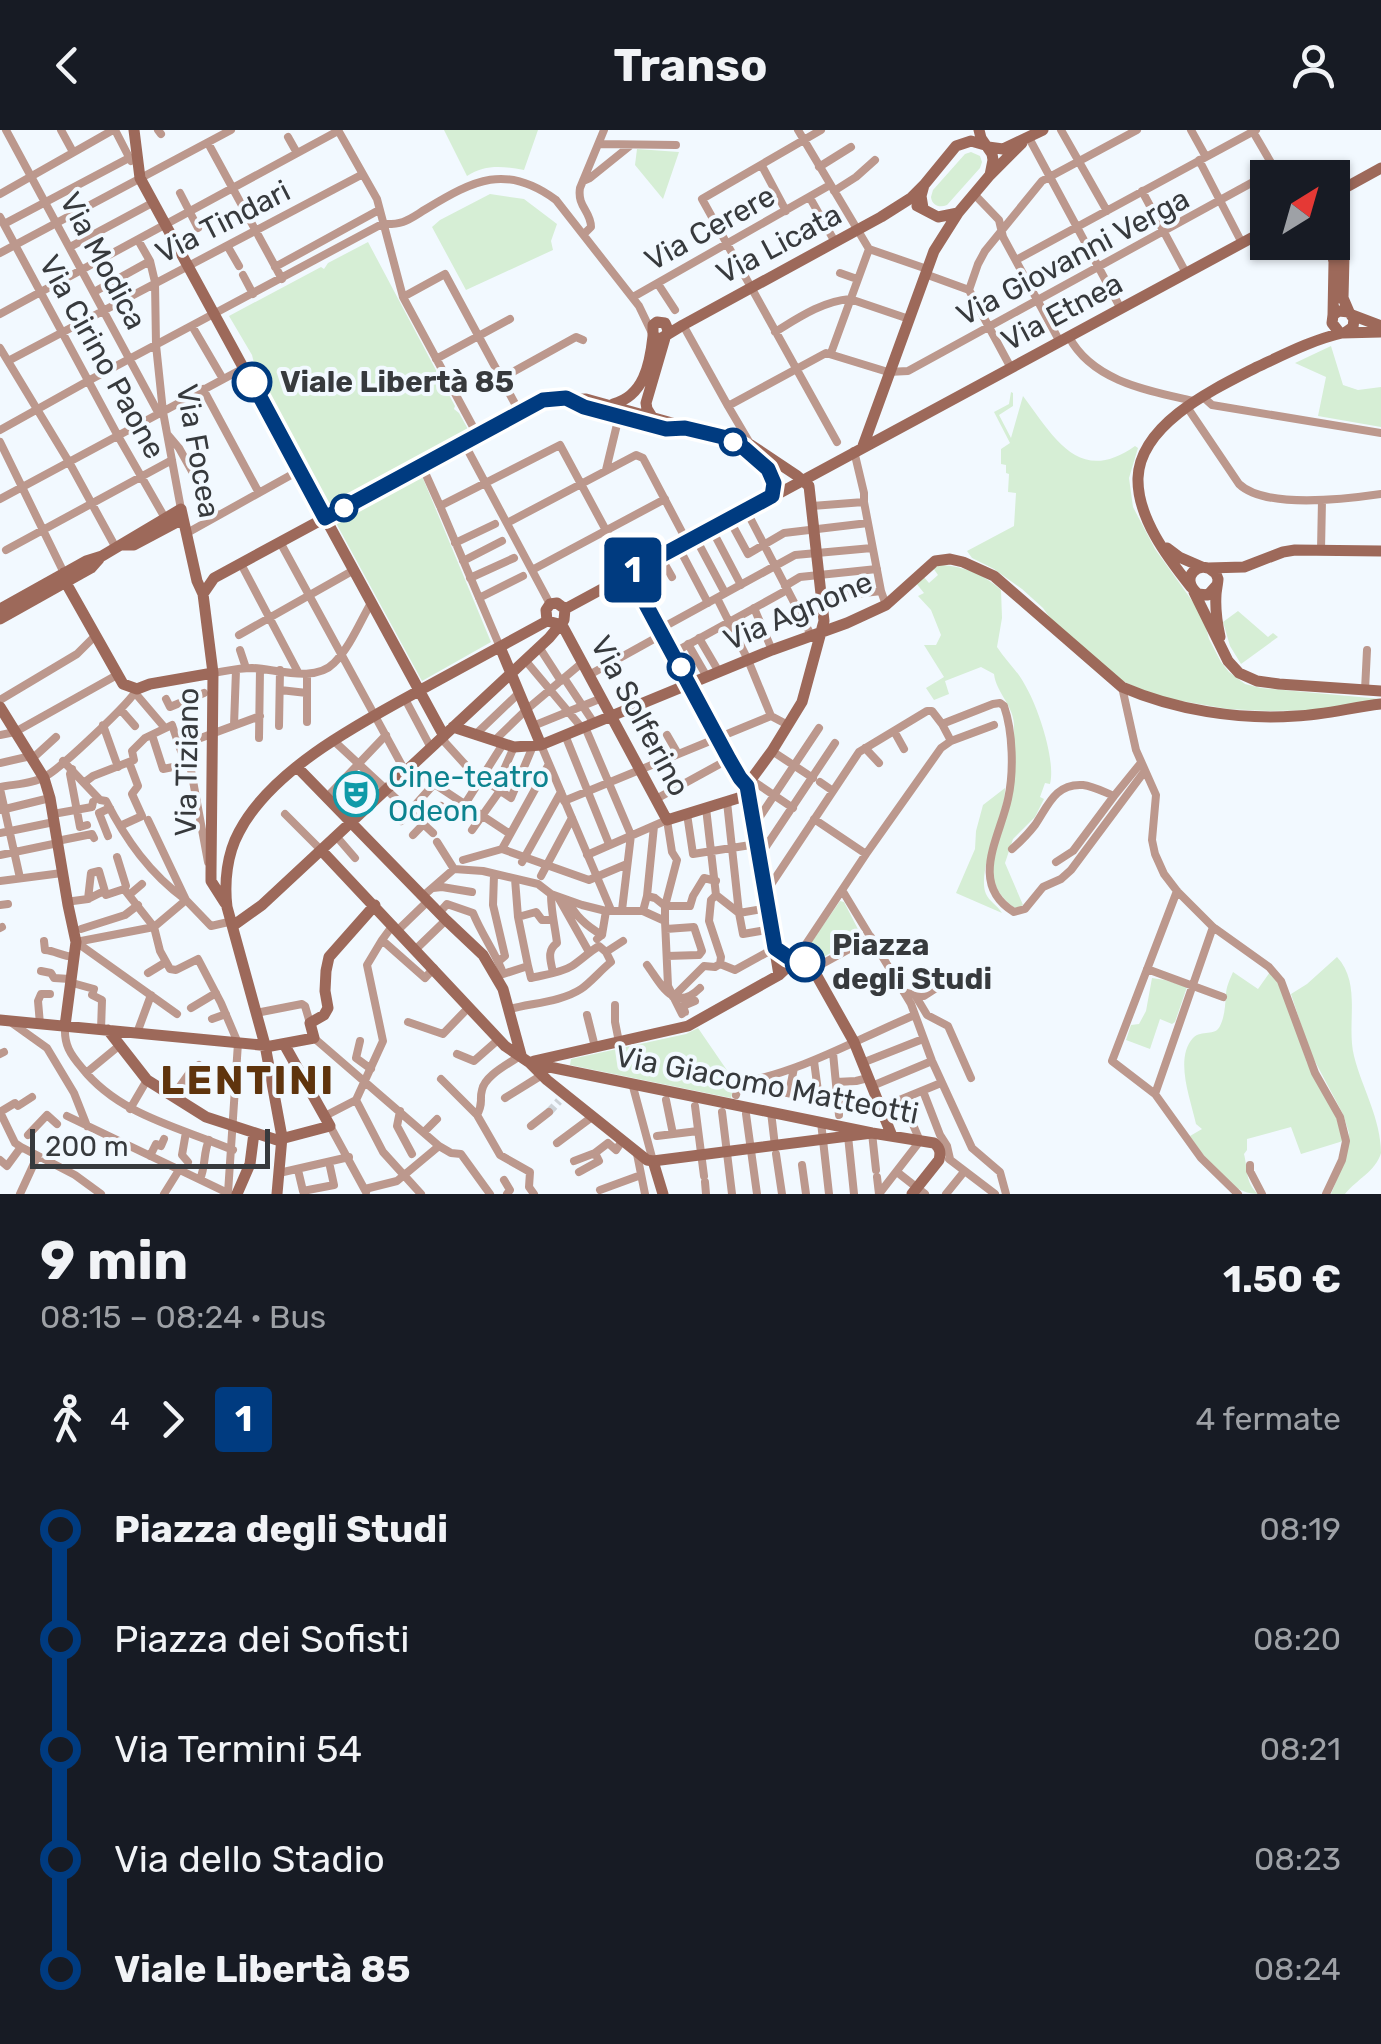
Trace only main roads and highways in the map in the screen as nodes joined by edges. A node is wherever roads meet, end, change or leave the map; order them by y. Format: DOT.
graph roads {
  1 [pos="134,130"];
  2 [pos="968,130"];
  3 [pos="979,130"];
  4 [pos="1044,130"];
  5 [pos="1026,136"];
  6 [pos="956,146"];
  7 [pos="986,146"];
  8 [pos="1381,168"];
  9 [pos="990,175"];
  10 [pos="924,185"];
  11 [pos="1350,185"];
  12 [pos="898,207"];
  13 [pos="926,211"];
  14 [pos="958,213"];
  15 [pos="1250,239"];
  16 [pos="934,250"];
  17 [pos="1334,260"];
  18 [pos="1344,260"];
  19 [pos="1350,313"];
  20 [pos="1333,317"];
  21 [pos="1381,329"];
  22 [pos="660,331"];
  23 [pos="1344,332"];
  24 [pos="1309,342"];
  25 [pos="642,384"];
  26 [pos="619,408"];
  27 [pos="643,415"];
  28 [pos="868,428"];
  29 [pos="880,437"];
  30 [pos="727,438"];
  31 [pos="858,448"];
  32 [pos="785,468"];
  33 [pos="818,470"];
  34 [pos="802,479"];
  35 [pos="772,496"];
  36 [pos="182,514"];
  37 [pos="325,518"];
  38 [pos="1160,542"];
  39 [pos="118,546"];
  40 [pos="1381,551"];
  41 [pos="1244,567"];
  42 [pos="1205,568"];
  43 [pos="629,573"];
  44 [pos="65,578"];
  45 [pos="1217,588"];
  46 [pos="1192,589"];
  47 [pos="203,594"];
  48 [pos="570,606"];
  49 [pos="0,609"];
  50 [pos="0,620"];
  51 [pos="551,623"];
  52 [pos="816,633"];
  53 [pos="500,647"];
  54 [pos="1222,651"];
  55 [pos="207,673"];
  56 [pos="511,673"];
  57 [pos="690,683"];
  58 [pos="420,690"];
  59 [pos="1381,691"];
  60 [pos="0,704"];
  61 [pos="1381,704"];
  62 [pos="612,716"];
  63 [pos="442,737"];
  64 [pos="537,746"];
  65 [pos="296,767"];
  66 [pos="749,787"];
  67 [pos="350,822"];
  68 [pos="321,850"];
  69 [pos="374,904"];
  70 [pos="227,906"];
  71 [pos="233,923"];
  72 [pos="775,948"];
  73 [pos="796,959"];
  74 [pos="779,975"];
  75 [pos="4,1020"];
  76 [pos="65,1026"];
  77 [pos="104,1030"];
  78 [pos="284,1044"];
  79 [pos="262,1045"];
  80 [pos="526,1059"];
  81 [pos="554,1067"];
  82 [pos="544,1077"];
  83 [pos="254,1133"];
  84 [pos="872,1133"];
  85 [pos="892,1136"];
  86 [pos="281,1140"];
  87 [pos="654,1161"];
  88 [pos="918,1192"];
  89 [pos="232,1194"];
  90 [pos="277,1194"];
  91 [pos="663,1194"];
  1 -- 37 [label="main road"];
  2 -- 6 [label="main road, Via Licata"];
  3 -- 7 [label="main road"];
  4 -- 5 [label="main road"];
  5 -- 7 [label="main road"];
  5 -- 9 [label="main road"];
  6 -- 7 [label="main road"];
  6 -- 10 [label="main road, Via Licata"];
  7 -- 9 [label="main road"];
  8 -- 11 [label="main road"];
  9 -- 14 [label="main road"];
  10 -- 12 [label="main road, Via Licata"];
  10 -- 13 [label="main road"];
  12 -- 13 [label="main road"];
  12 -- 22 [label="main road, Via Licata"];
  13 -- 14 [label="main road"];
  13 -- 16 [label="main road"];
  14 -- 16 [label="main road"];
  15 -- 29 [label="main road, Via Etnea"];
  16 -- 28 [label="main road"];
  17 -- 20 [label="main road"];
  18 -- 19 [label="main road"];
  19 -- 20 [label="main road"];
  19 -- 21 [label="main road"];
  19 -- 23 [label="main road"];
  20 -- 23 [label="main road"];
  20 -- 24 [label="main road"];
  21 -- 23 [label="main road"];
  22 -- 25 [label="main road"];
  22 -- 27 [label="main road"];
  23 -- 24 [label="main road"];
  24 -- 38 [label="main road"];
  25 -- 26 [label="main road"];
  25 -- 27 [label="main road"];
  26 -- 27 [label="main road"];
  26 -- 37 [label="main road"];
  27 -- 30 [label="main road"];
  28 -- 29 [label="main road"];
  28 -- 31 [label="main road"];
  29 -- 31 [label="main road, Via Etnea"];
  30 -- 32 [label="main road"];
  30 -- 35 [label="main road"];
  31 -- 33 [label="main road, Via Etnea"];
  32 -- 33 [label="main road"];
  32 -- 34 [label="main road"];
  33 -- 34 [label="main road, Via Etnea"];
  34 -- 35 [label="main road, Via Etnea"];
  34 -- 52 [label="main road"];
  35 -- 43 [label="main road, Via Etnea"];
  36 -- 39 [label="main road"];
  36 -- 39 [label="main road"];
  36 -- 47 [label="main road, Via Focea"];
  37 -- 47 [label="main road"];
  37 -- 58 [label="main road"];
  38 -- 42 [label="main road"];
  38 -- 46 [label="main road"];
  39 -- 44 [label="main road"];
  40 -- 41 [label="main road"];
  41 -- 42 [label="main road"];
  41 -- 45 [label="main road"];
  42 -- 45 [label="main road"];
  42 -- 46 [label="main road"];
  43 -- 48 [label="main road, Via Etnea"];
  43 -- 57 [label="main road"];
  44 -- 49 [label="main road"];
  44 -- 50 [label="main road"];
  44 -- 55 [label="main road"];
  45 -- 46 [label="main road"];
  45 -- 54 [label="main road"];
  46 -- 54 [label="main road"];
  47 -- 55 [label="main road, Via Focea"];
  48 -- 51 [label="main road"];
  48 -- 51 [label="main road"];
  51 -- 53 [label="main road"];
  51 -- 56 [label="main road"];
  51 -- 62 [label="main road, Via Solferino"];
  52 -- 57 [label="main road, Via Agnone"];
  52 -- 61 [label="main road, Via Agnone"];
  52 -- 66 [label="main road"];
  53 -- 56 [label="main road"];
  53 -- 58 [label="main road"];
  54 -- 59 [label="main road"];
  55 -- 70 [label="main road, Via Tiziano"];
  56 -- 63 [label="main road"];
  56 -- 64 [label="main road"];
  57 -- 62 [label="main road, Via Agnone"];
  57 -- 66 [label="main road"];
  58 -- 63 [label="main road"];
  58 -- 65 [label="main road"];
  60 -- 76 [label="main road"];
  62 -- 64 [label="main road, Via Agnone"];
  62 -- 66 [label="main road, Via Solferino"];
  63 -- 64 [label="main road, Via Agnone"];
  63 -- 67 [label="main road"];
  65 -- 67 [label="main road"];
  65 -- 70 [label="main road"];
  66 -- 72 [label="main road"];
  67 -- 68 [label="main road"];
  67 -- 80 [label="main road"];
  68 -- 69 [label="main road"];
  68 -- 71 [label="main road"];
  69 -- 78 [label="main road"];
  69 -- 80 [label="main road"];
  70 -- 71 [label="main road"];
  71 -- 79 [label="main road"];
  72 -- 73 [label="main road"];
  72 -- 74 [label="main road"];
  73 -- 74 [label="main road"];
  73 -- 85 [label="main road"];
  74 -- 80 [label="main road"];
  75 -- 76 [label="main road"];
  76 -- 77 [label="main road"];
  77 -- 79 [label="main road"];
  77 -- 83 [label="main road"];
  78 -- 79 [label="main road"];
  78 -- 86 [label="main road"];
  79 -- 86 [label="main road"];
  80 -- 81 [label="main road, Via Giacomo Matteotti"];
  80 -- 82 [label="main road"];
  81 -- 82 [label="main road"];
  81 -- 84 [label="main road, Via Giacomo Matteotti"];
  82 -- 87 [label="main road"];
  83 -- 86 [label="main road"];
  83 -- 89 [label="main road"];
  84 -- 85 [label="main road, Via Giacomo Matteotti"];
  84 -- 87 [label="main road"];
  85 -- 88 [label="main road, Via Giacomo Matteotti"];
  86 -- 90 [label="main road"];
  87 -- 91 [label="main road"];
}
